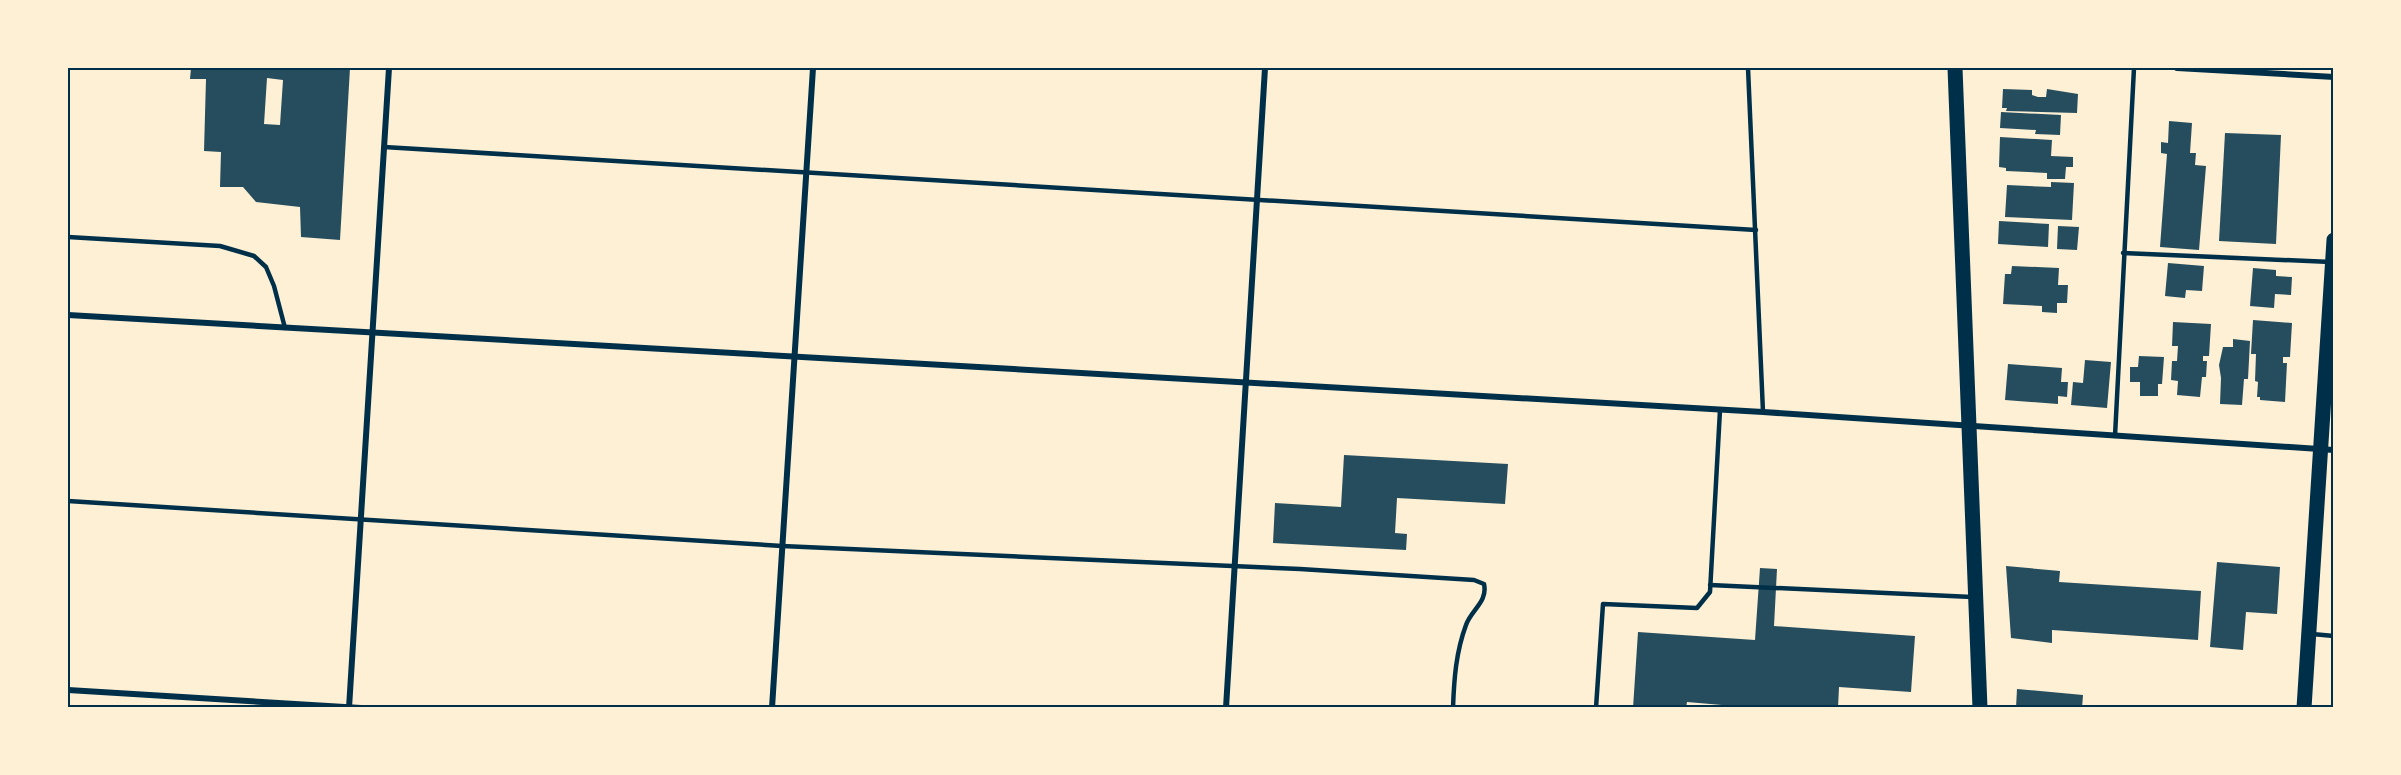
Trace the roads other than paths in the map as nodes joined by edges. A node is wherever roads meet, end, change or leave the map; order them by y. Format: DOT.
graph roads {
  1 [pos="389,68"];
  2 [pos="813,68"];
  3 [pos="1265,68"];
  4 [pos="1748,68"];
  5 [pos="1955,68"];
  6 [pos="2133,68"];
  7 [pos="2177,68"];
  8 [pos="2334,77"];
  9 [pos="384,147"];
  10 [pos="806,172"];
  11 [pos="1257,199"];
  12 [pos="1756,230"];
  13 [pos="68,237"];
  14 [pos="2334,240"];
  15 [pos="2124,253"];
  16 [pos="2333,262"];
  17 [pos="68,315"];
  18 [pos="285,328"];
  19 [pos="372,333"];
  20 [pos="793,357"];
  21 [pos="1246,384"];
  22 [pos="1720,410"];
  23 [pos="1763,412"];
  24 [pos="1967,426"];
  25 [pos="2115,436"];
  26 [pos="2327,450"];
  27 [pos="68,501"];
  28 [pos="361,520"];
  29 [pos="782,546"];
  30 [pos="1235,567"];
  31 [pos="1710,585"];
  32 [pos="1975,597"];
  33 [pos="2308,634"];
  34 [pos="2334,636"];
  35 [pos="68,690"];
  36 [pos="349,707"];
  37 [pos="361,708"];
  38 [pos="772,708"];
  39 [pos="1226,708"];
  40 [pos="1453,708"];
  41 [pos="1596,708"];
  42 [pos="1980,708"];
  43 [pos="2304,708"];
  1 -- 9 [label="street"];
  2 -- 10 [label="street"];
  3 -- 11 [label="street"];
  4 -- 12 [label="lane"];
  5 -- 24 [label="main road"];
  6 -- 15 [label="lane"];
  7 -- 8 [label="street"];
  9 -- 10 [label="lane"];
  9 -- 19 [label="street"];
  10 -- 11 [label="lane"];
  10 -- 20 [label="street"];
  11 -- 12 [label="lane"];
  11 -- 21 [label="street"];
  12 -- 23 [label="lane"];
  13 -- 18 [label="lane"];
  14 -- 16 [label="main road"];
  15 -- 16 [label="lane"];
  15 -- 25 [label="lane"];
  16 -- 26 [label="main road"];
  17 -- 18 [label="street"];
  18 -- 19 [label="street"];
  19 -- 20 [label="street"];
  19 -- 28 [label="street"];
  20 -- 21 [label="street"];
  20 -- 29 [label="street"];
  21 -- 22 [label="street"];
  21 -- 30 [label="street"];
  22 -- 23 [label="street"];
  22 -- 31 [label="lane"];
  23 -- 24 [label="street"];
  24 -- 25 [label="street"];
  24 -- 32 [label="main road"];
  25 -- 26 [label="street"];
  26 -- 33 [label="main road"];
  27 -- 28 [label="lane"];
  28 -- 29 [label="lane"];
  28 -- 36 [label="street"];
  29 -- 30 [label="lane"];
  29 -- 38 [label="street"];
  30 -- 39 [label="street"];
  30 -- 40 [label="lane"];
  31 -- 32 [label="lane"];
  31 -- 41 [label="lane"];
  32 -- 42 [label="main road"];
  33 -- 34 [label="lane"];
  33 -- 43 [label="main road"];
  35 -- 36 [label="street"];
  36 -- 37 [label="street"];
}
